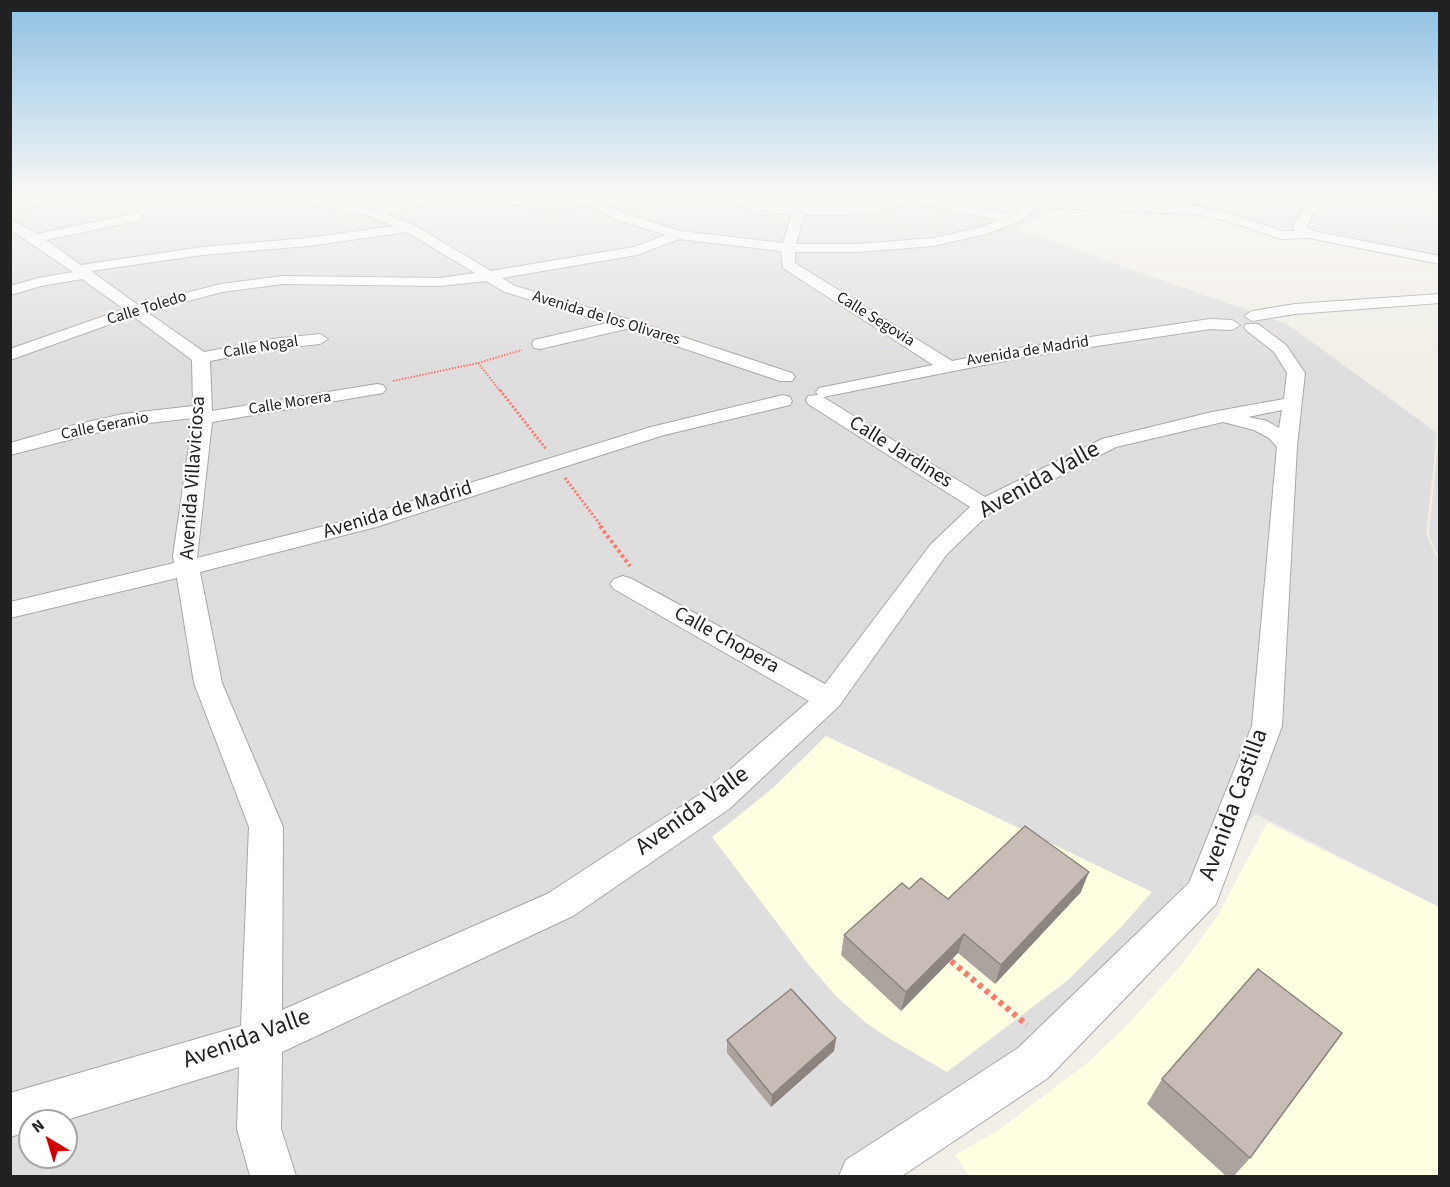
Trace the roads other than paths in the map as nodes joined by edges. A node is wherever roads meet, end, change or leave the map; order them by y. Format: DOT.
graph roads {
  1 [pos="56,253"];
  2 [pos="188,253"];
  3 [pos="452,253"];
  4 [pos="618,253"];
  5 [pos="788,253"];
  6 [pos="1407,253"];
  7 [pos="1440,260"];
  8 [pos="82,272"];
  9 [pos="489,276"];
  10 [pos="10,291"];
  11 [pos="1440,298"];
  12 [pos="136,310"];
  13 [pos="1252,322"];
  14 [pos="625,324"];
  15 [pos="320,339"];
  16 [pos="540,344"];
  17 [pos="10,355"];
  18 [pos="201,358"];
  19 [pos="943,363"];
  20 [pos="810,385"];
  21 [pos="371,390"];
  22 [pos="775,394"];
  23 [pos="1291,403"];
  24 [pos="202,415"];
  25 [pos="1212,418"];
  26 [pos="1287,446"];
  27 [pos="10,449"];
  28 [pos="984,506"];
  29 [pos="186,561"];
  30 [pos="632,589"];
  31 [pos="10,597"];
  32 [pos="10,610"];
  33 [pos="829,699"];
  34 [pos="262,1040"];
  35 [pos="10,1115"];
  36 [pos="273,1176"];
  37 [pos="862,1176"];
  1 -- 8 [label="street"];
  2 -- 8 [label="street"];
  3 -- 9 [label="street, Avenida de los Olivares"];
  4 -- 9 [label="street, Calle Toledo"];
  5 -- 19 [label="street, Calle Segovia"];
  6 -- 7 [label="street"];
  8 -- 10 [label="street"];
  8 -- 12 [label="street"];
  9 -- 12 [label="street, Calle Toledo"];
  9 -- 14 [label="street, Avenida de los Olivares"];
  11 -- 13 [label="street"];
  12 -- 17 [label="street, Calle Toledo"];
  12 -- 18 [label="street"];
  13 -- 19 [label="street, Avenida de Madrid"];
  13 -- 23 [label="street, Avenida Castilla"];
  14 -- 16 [label="street"];
  14 -- 20 [label="street, Avenida de los Olivares"];
  15 -- 18 [label="street, Calle Nogal"];
  18 -- 24 [label="street, Avenida Villaviciosa"];
  19 -- 20 [label="street, Avenida de Madrid"];
  20 -- 22 [label="street"];
  20 -- 22 [label="street"];
  20 -- 28 [label="street, Calle Jardines"];
  21 -- 24 [label="street, Calle Morera"];
  22 -- 29 [label="street, Avenida de Madrid"];
  23 -- 25 [label="street, Avenida Valle"];
  23 -- 26 [label="street, Avenida Castilla"];
  24 -- 27 [label="street, Calle Geranio"];
  24 -- 29 [label="street, Avenida Villaviciosa"];
  25 -- 26 [label="street"];
  25 -- 28 [label="street, Avenida Valle"];
  26 -- 37 [label="street, Avenida Castilla"];
  28 -- 33 [label="street, Avenida Valle"];
  29 -- 31 [label="street, Avenida de Madrid"];
  29 -- 32 [label="street, Avenida de Madrid"];
  29 -- 34 [label="street, Avenida Villaviciosa"];
  30 -- 33 [label="street, Calle Chopera"];
  33 -- 34 [label="street, Avenida Valle"];
  34 -- 35 [label="street, Avenida Valle"];
  34 -- 36 [label="street, Avenida Villaviciosa"];
}
